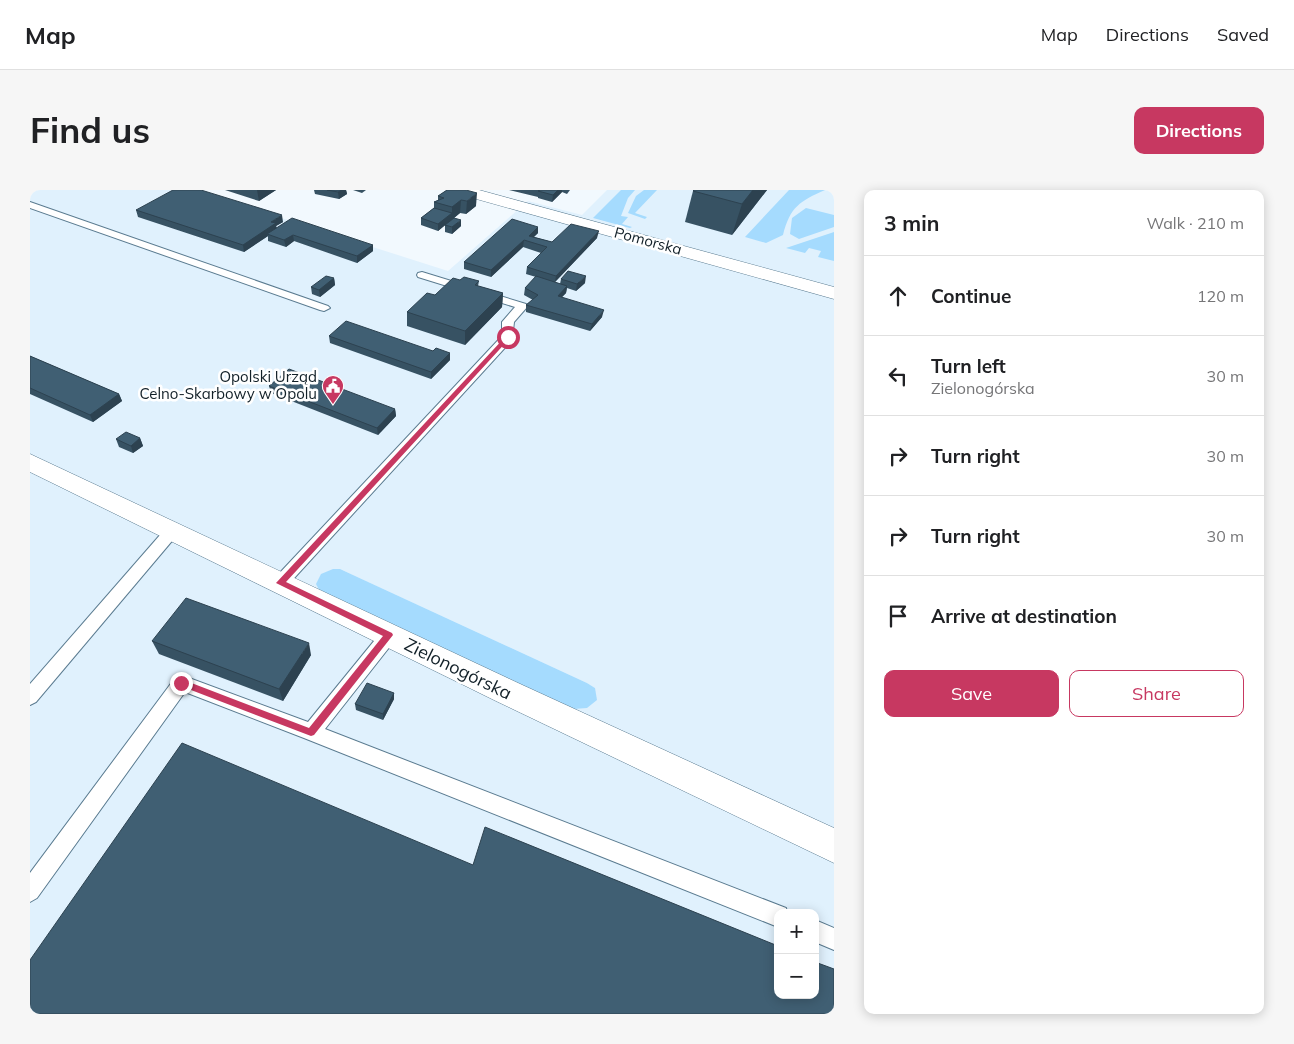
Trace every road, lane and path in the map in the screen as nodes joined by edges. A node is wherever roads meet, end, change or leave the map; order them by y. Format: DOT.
graph roads {
  1 [pos="468,191"];
  2 [pos="30,205"];
  3 [pos="422,275"];
  4 [pos="834,293"];
  5 [pos="324,308"];
  6 [pos="30,462"];
  7 [pos="172,531"];
  8 [pos="280,583"];
  9 [pos="389,635"];
  10 [pos="30,697"];
  11 [pos="311,732"];
  12 [pos="834,846"];
  13 [pos="30,891"];
  14 [pos="774,914"];
  15 [pos="819,933"];
  16 [pos="834,939"];
  1 -- 4 [label="street, Pomorska"];
  2 -- 5 [label="lane"];
  3 -- 8 [label="lane"];
  6 -- 7 [label="street, Zielonogórska"];
  7 -- 8 [label="street, Zielonogórska"];
  7 -- 10 [label="lane"];
  8 -- 9 [label="street, Zielonogórska"];
  9 -- 11 [label="lane"];
  9 -- 12 [label="street, Zielonogórska"];
  11 -- 13 [label="lane"];
  11 -- 14 [label="lane"];
  15 -- 16 [label="lane"];
}
